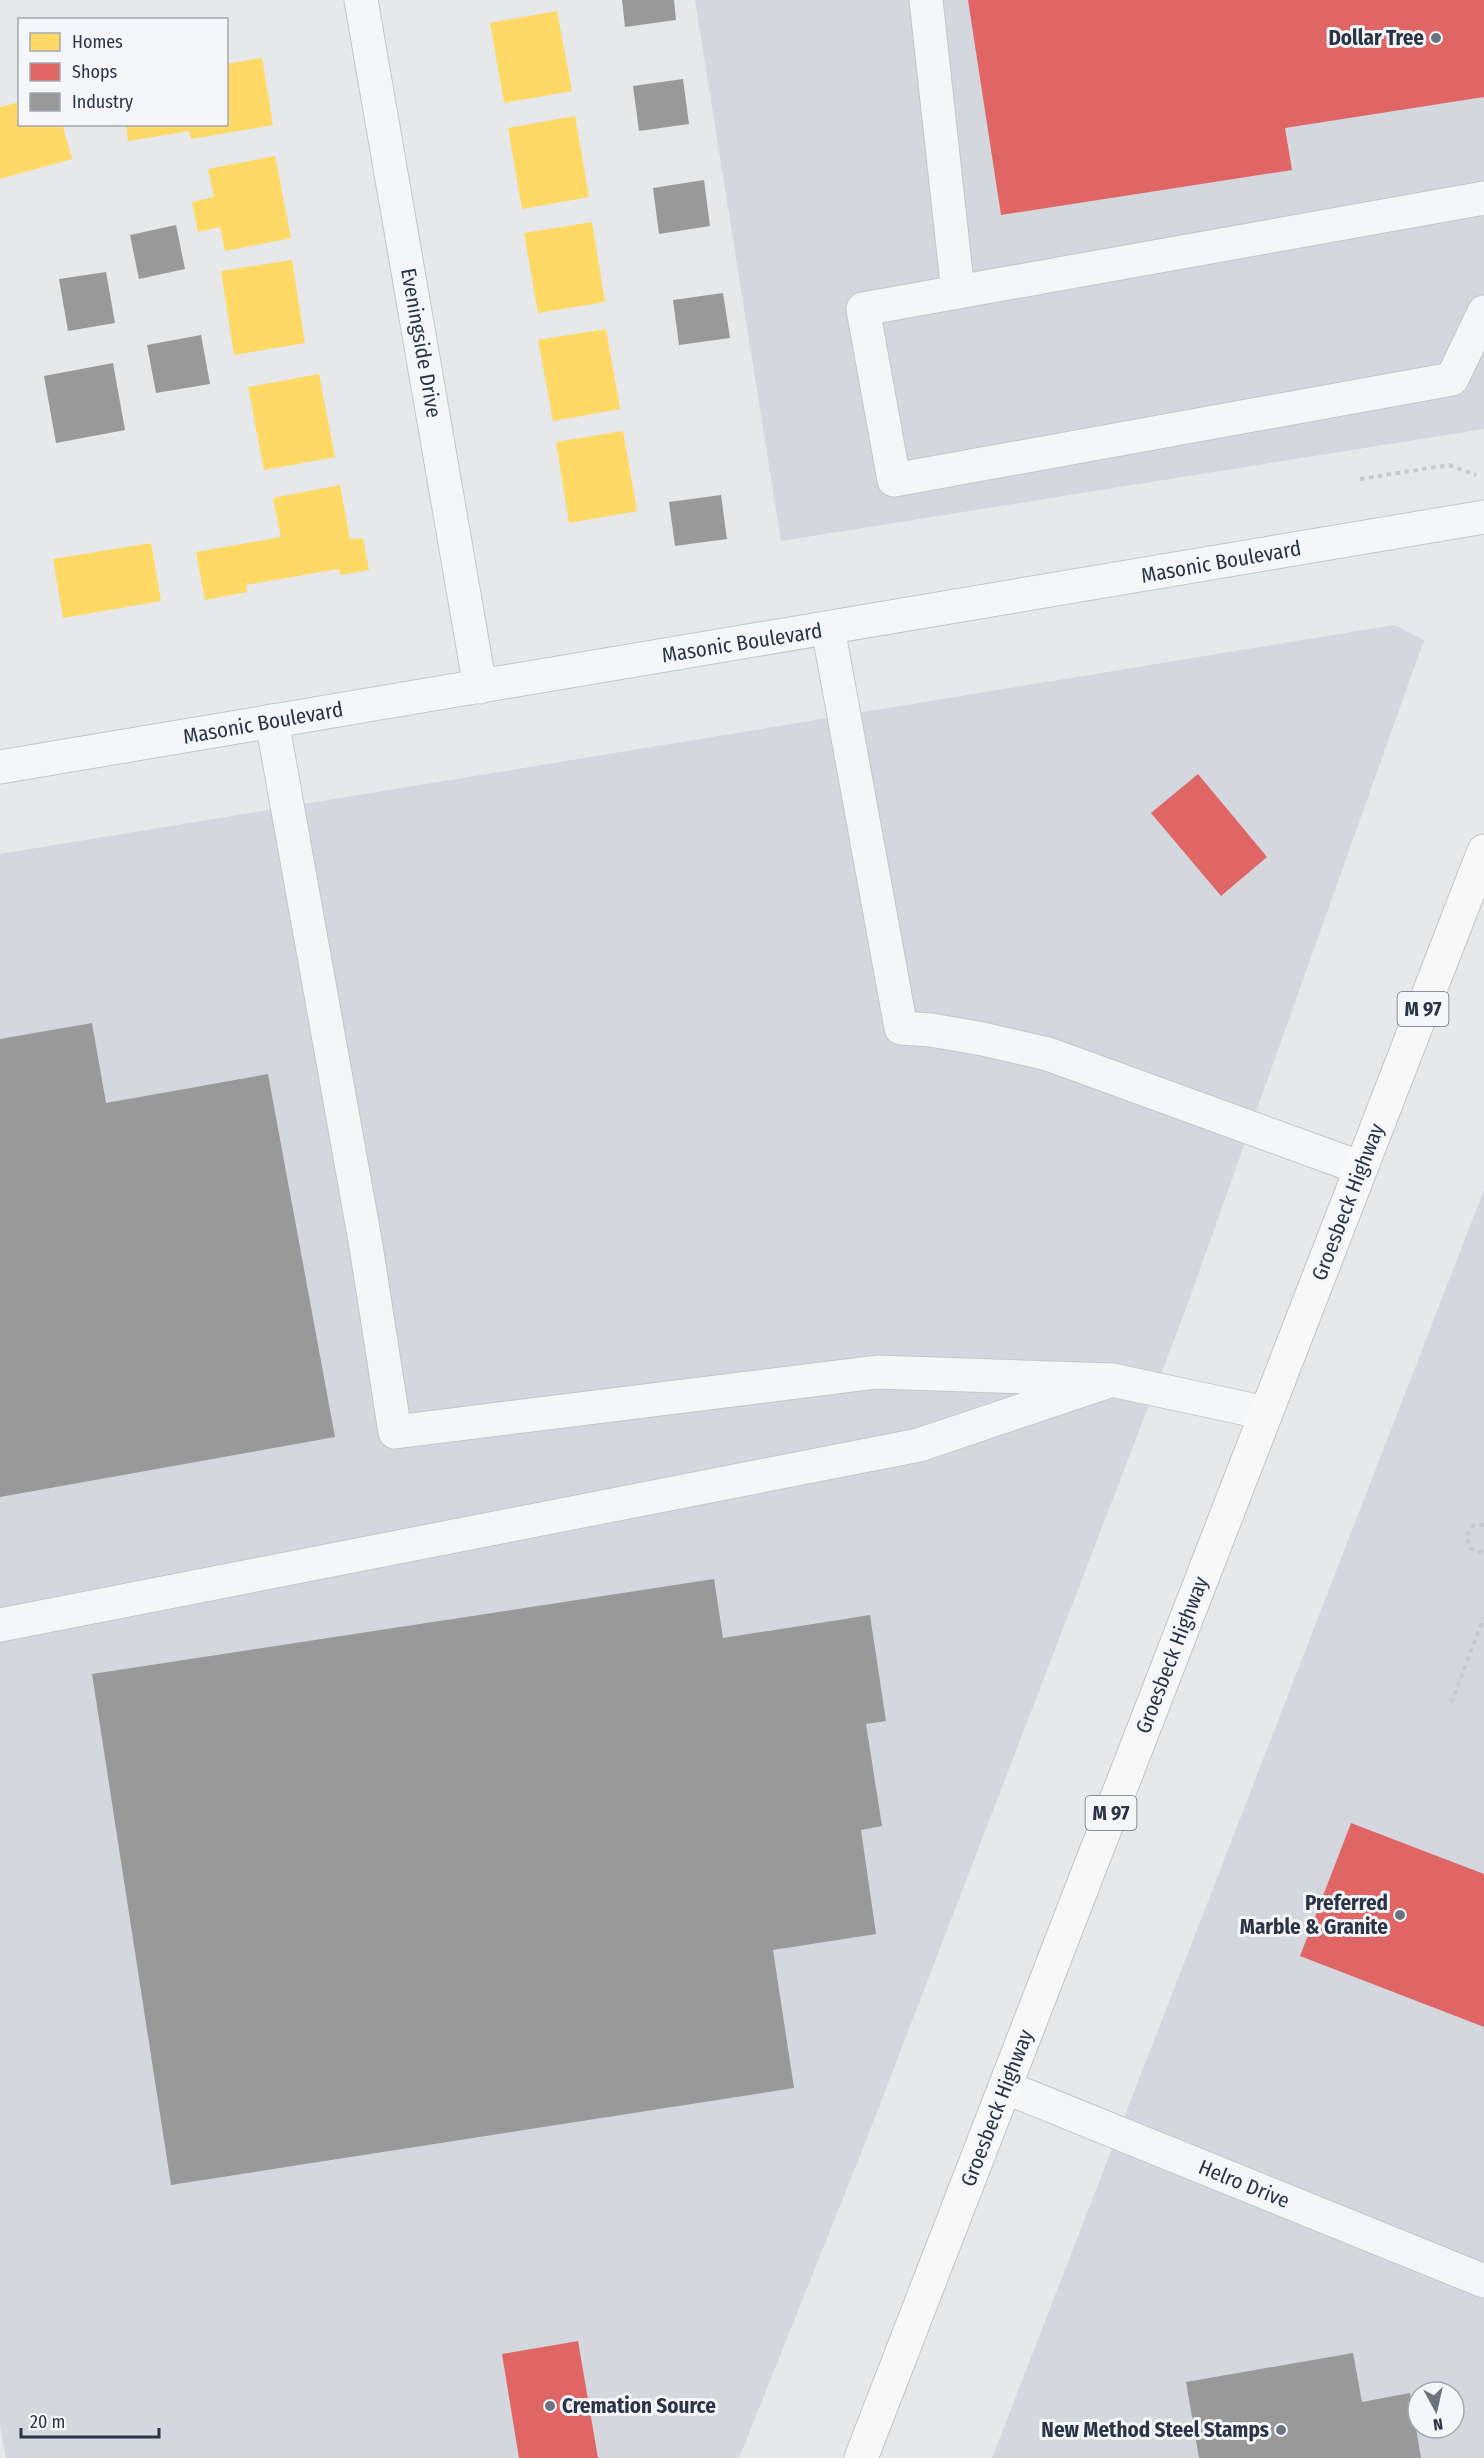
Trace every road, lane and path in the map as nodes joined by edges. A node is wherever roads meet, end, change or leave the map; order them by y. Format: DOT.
graph roads {
  1 [pos="361,0"];
  2 [pos="926,0"];
  3 [pos="1484,198"];
  4 [pos="958,292"];
  5 [pos="1484,312"];
  6 [pos="1484,478"];
  7 [pos="1360,479"];
  8 [pos="1484,518"];
  9 [pos="828,628"];
  10 [pos="480,687"];
  11 [pos="272,721"];
  12 [pos="0,767"];
  13 [pos="1484,851"];
  14 [pos="1361,1167"];
  15 [pos="1112,1380"];
  16 [pos="1266,1413"];
  17 [pos="1484,1524"];
  18 [pos="1484,1551"];
  19 [pos="1484,1617"];
  20 [pos="0,1625"];
  21 [pos="1451,1703"];
  22 [pos="1005,2087"];
  23 [pos="1484,2281"];
  24 [pos="861,2458"];
  1 -- 10 [label="street, Eveningside Drive"];
  2 -- 4 [label="street"];
  3 -- 4 [label="street"];
  4 -- 5 [label="street"];
  6 -- 7 [label="path"];
  8 -- 9 [label="street, Masonic Boulevard"];
  9 -- 10 [label="street, Masonic Boulevard"];
  9 -- 14 [label="street"];
  10 -- 11 [label="street, Masonic Boulevard"];
  11 -- 12 [label="street, Masonic Boulevard"];
  11 -- 15 [label="street"];
  13 -- 14 [label="main road, Groesbeck Highway / M 97"];
  14 -- 16 [label="main road, Groesbeck Highway / M 97"];
  15 -- 16 [label="street"];
  15 -- 20 [label="street"];
  16 -- 22 [label="main road, Groesbeck Highway / M 97"];
  17 -- 18 [label="path"];
  19 -- 21 [label="path"];
  22 -- 23 [label="street, Helro Drive"];
  22 -- 24 [label="main road, Groesbeck Highway / M 97"];
}
